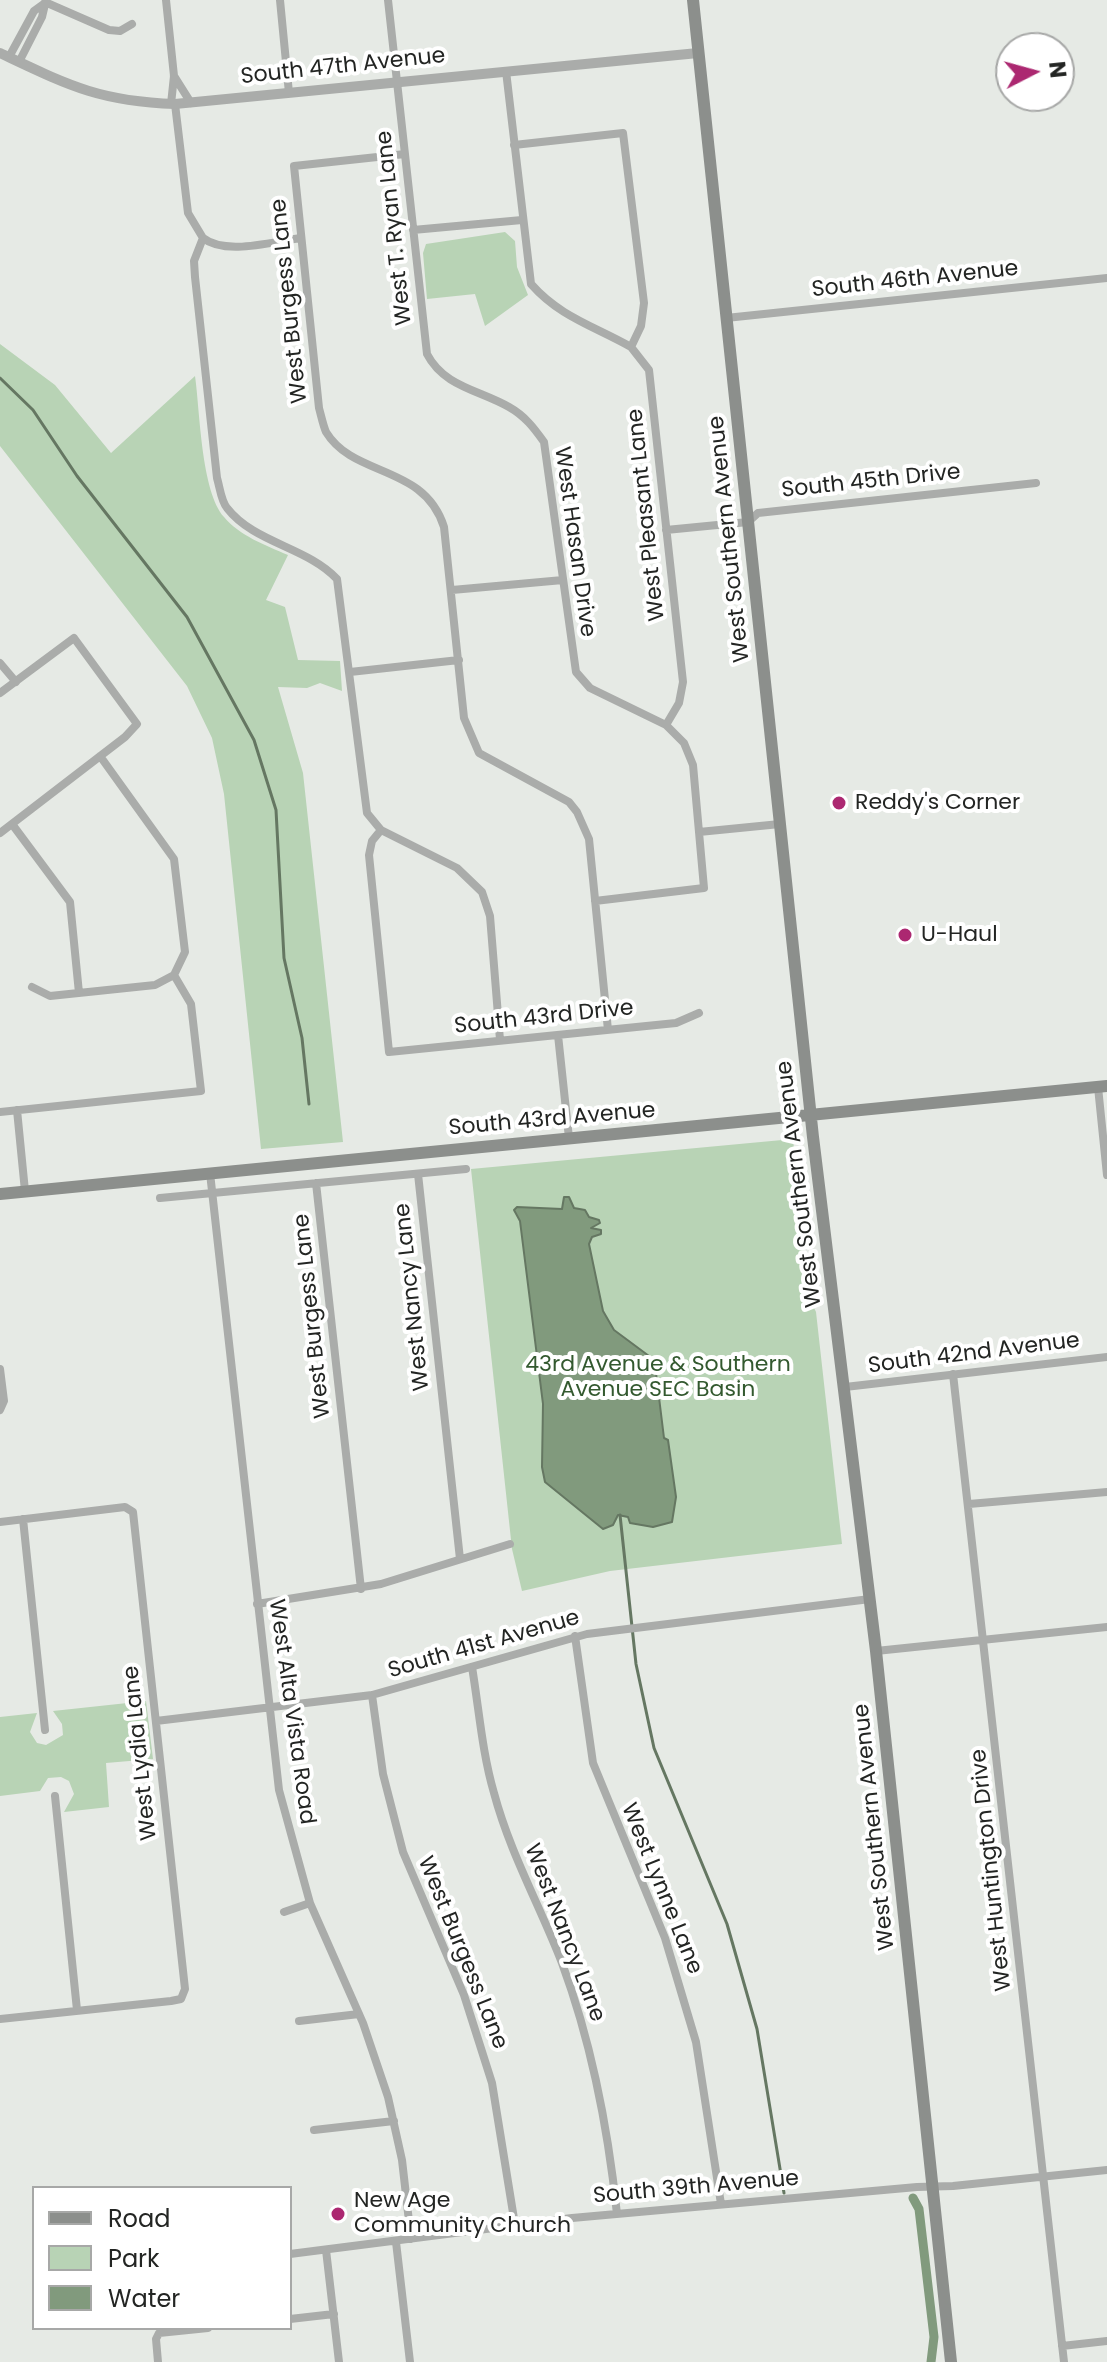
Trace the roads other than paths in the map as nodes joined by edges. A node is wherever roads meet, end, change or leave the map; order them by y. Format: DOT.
graph roads {
  1 [pos="176,0"];
  2 [pos="280,0"];
  3 [pos="388,0"];
  4 [pos="693,0"];
  5 [pos="46,1"];
  6 [pos="166,1"];
  7 [pos="132,24"];
  8 [pos="698,53"];
  9 [pos="9,57"];
  10 [pos="506,71"];
  11 [pos="174,76"];
  12 [pos="396,82"];
  13 [pos="289,93"];
  14 [pos="191,103"];
  15 [pos="173,104"];
  16 [pos="514,145"];
  17 [pos="405,154"];
  18 [pos="522,220"];
  19 [pos="413,230"];
  20 [pos="203,238"];
  21 [pos="301,238"];
  22 [pos="1107,278"];
  23 [pos="726,318"];
  24 [pos="631,347"];
  25 [pos="529,421"];
  26 [pos="1036,483"];
  27 [pos="748,522"];
  28 [pos="666,530"];
  29 [pos="563,580"];
  30 [pos="452,590"];
  31 [pos="459,660"];
  32 [pos="0,663"];
  33 [pos="350,672"];
  34 [pos="16,682"];
  35 [pos="0,693"];
  36 [pos="666,725"];
  37 [pos="100,756"];
  38 [pos="12,824"];
  39 [pos="780,824"];
  40 [pos="381,830"];
  41 [pos="699,832"];
  42 [pos="0,833"];
  43 [pos="595,901"];
  44 [pos="174,975"];
  45 [pos="32,987"];
  46 [pos="79,993"];
  47 [pos="699,1013"];
  48 [pos="608,1030"];
  49 [pos="558,1035"];
  50 [pos="500,1040"];
  51 [pos="1102,1086"];
  52 [pos="17,1110"];
  53 [pos="0,1112"];
  54 [pos="811,1117"];
  55 [pos="569,1138"];
  56 [pos="466,1169"];
  57 [pos="210,1173"];
  58 [pos="418,1174"];
  59 [pos="1107,1175"];
  60 [pos="316,1183"];
  61 [pos="25,1191"];
  62 [pos="213,1193"];
  63 [pos="0,1194"];
  64 [pos="160,1198"];
  65 [pos="1107,1357"];
  66 [pos="0,1369"];
  67 [pos="953,1374"];
  68 [pos="845,1387"];
  69 [pos="0,1410"];
  70 [pos="1107,1492"];
  71 [pos="969,1504"];
  72 [pos="23,1519"];
  73 [pos="0,1522"];
  74 [pos="510,1544"];
  75 [pos="460,1559"];
  76 [pos="361,1589"];
  77 [pos="870,1599"];
  78 [pos="257,1604"];
  79 [pos="1107,1627"];
  80 [pos="575,1636"];
  81 [pos="984,1640"];
  82 [pos="876,1651"];
  83 [pos="472,1667"];
  84 [pos="372,1695"];
  85 [pos="269,1709"];
  86 [pos="156,1721"];
  87 [pos="45,1730"];
  88 [pos="55,1796"];
  89 [pos="310,1903"];
  90 [pos="284,1912"];
  91 [pos="77,2010"];
  92 [pos="359,2014"];
  93 [pos="0,2019"];
  94 [pos="299,2021"];
  95 [pos="394,2121"];
  96 [pos="314,2130"];
  97 [pos="1107,2170"];
  98 [pos="1044,2176"];
  99 [pos="933,2187"];
  100 [pos="721,2204"];
  101 [pos="617,2214"];
  102 [pos="515,2225"];
  103 [pos="411,2239"];
  104 [pos="396,2242"];
  105 [pos="326,2250"];
  106 [pos="292,2254"];
  107 [pos="334,2314"];
  108 [pos="292,2319"];
  109 [pos="188,2330"];
  110 [pos="1107,2341"];
  111 [pos="1062,2346"];
  112 [pos="158,2362"];
  113 [pos="339,2362"];
  114 [pos="410,2362"];
  115 [pos="951,2362"];
  116 [pos="1064,2362"];
  1 -- 6 [label="street"];
  2 -- 13 [label="street"];
  3 -- 12 [label="street, West T. Ryan Lane"];
  4 -- 8 [label="main road, West Southern Avenue"];
  5 -- 7 [label="street"];
  5 -- 9 [label="street"];
  6 -- 11 [label="street"];
  8 -- 10 [label="street, South 47th Avenue"];
  8 -- 23 [label="main road, West Southern Avenue"];
  9 -- 15 [label="street, South 47th Avenue"];
  10 -- 12 [label="street, South 47th Avenue"];
  10 -- 16 [label="street"];
  11 -- 14 [label="street"];
  11 -- 15 [label="street"];
  12 -- 13 [label="street, South 47th Avenue"];
  12 -- 17 [label="street, West T. Ryan Lane"];
  13 -- 14 [label="street, South 47th Avenue"];
  14 -- 15 [label="street, South 47th Avenue"];
  15 -- 20 [label="street"];
  16 -- 18 [label="street"];
  16 -- 24 [label="street"];
  17 -- 19 [label="street, West T. Ryan Lane"];
  17 -- 21 [label="street, West Burgess Lane"];
  18 -- 19 [label="street"];
  18 -- 24 [label="street"];
  19 -- 25 [label="street, West T. Ryan Lane"];
  20 -- 21 [label="street"];
  20 -- 33 [label="street"];
  21 -- 30 [label="street, West Burgess Lane"];
  22 -- 23 [label="street, South 46th Avenue"];
  23 -- 27 [label="main road, West Southern Avenue"];
  24 -- 28 [label="street, West Pleasant Lane"];
  25 -- 29 [label="street, West Hasan Drive"];
  26 -- 27 [label="street, South 45th Drive"];
  27 -- 28 [label="street, South 45th Drive"];
  27 -- 39 [label="main road, West Southern Avenue"];
  28 -- 36 [label="street, West Pleasant Lane"];
  29 -- 30 [label="street"];
  29 -- 36 [label="street, West Hasan Drive"];
  30 -- 31 [label="street"];
  31 -- 33 [label="street"];
  31 -- 43 [label="street"];
  32 -- 34 [label="street"];
  33 -- 40 [label="street"];
  34 -- 35 [label="street"];
  34 -- 37 [label="street"];
  36 -- 41 [label="street"];
  37 -- 38 [label="street"];
  37 -- 44 [label="street"];
  38 -- 42 [label="street"];
  38 -- 46 [label="street"];
  39 -- 41 [label="street"];
  39 -- 54 [label="main road, West Southern Avenue"];
  40 -- 50 [label="street"];
  40 -- 50 [label="street, South 43rd Drive"];
  41 -- 43 [label="street"];
  43 -- 48 [label="street"];
  44 -- 46 [label="street"];
  44 -- 52 [label="street"];
  45 -- 46 [label="street"];
  47 -- 48 [label="street, South 43rd Drive"];
  48 -- 49 [label="street, South 43rd Drive"];
  49 -- 50 [label="street, South 43rd Drive"];
  49 -- 55 [label="street"];
  51 -- 54 [label="main road, South 43rd Avenue"];
  51 -- 59 [label="street"];
  52 -- 53 [label="street"];
  52 -- 61 [label="street"];
  54 -- 55 [label="main road, South 43rd Avenue"];
  54 -- 68 [label="main road, West Southern Avenue"];
  55 -- 57 [label="main road, South 43rd Avenue"];
  56 -- 58 [label="street, South 43rd Avenue"];
  57 -- 61 [label="main road, South 43rd Avenue"];
  57 -- 62 [label="street, West Alta Vista Road"];
  58 -- 60 [label="street, South 43rd Avenue"];
  58 -- 75 [label="street, West Nancy Lane"];
  60 -- 62 [label="street, South 43rd Avenue"];
  60 -- 76 [label="street, West Burgess Lane"];
  61 -- 63 [label="main road, South 43rd Avenue"];
  62 -- 64 [label="street, South 43rd Avenue"];
  62 -- 78 [label="street, West Alta Vista Road"];
  65 -- 67 [label="street, South 42nd Avenue"];
  66 -- 69 [label="street"];
  67 -- 68 [label="street, South 42nd Avenue"];
  67 -- 71 [label="street, West Huntington Drive"];
  68 -- 77 [label="main road, West Southern Avenue"];
  70 -- 71 [label="street"];
  71 -- 81 [label="street, West Huntington Drive"];
  72 -- 73 [label="street"];
  72 -- 86 [label="street, West Lydia Lane"];
  72 -- 87 [label="street"];
  74 -- 75 [label="street"];
  75 -- 76 [label="street"];
  76 -- 78 [label="street"];
  77 -- 80 [label="street, South 41st Avenue"];
  77 -- 82 [label="main road, West Southern Avenue"];
  78 -- 85 [label="street, West Alta Vista Road"];
  79 -- 81 [label="street"];
  80 -- 83 [label="street, South 41st Avenue"];
  80 -- 100 [label="street, West Lynne Lane"];
  81 -- 82 [label="street"];
  81 -- 98 [label="street, West Huntington Drive"];
  82 -- 99 [label="main road, West Southern Avenue"];
  83 -- 84 [label="street, South 41st Avenue"];
  83 -- 101 [label="street, West Nancy Lane"];
  84 -- 85 [label="street, South 41st Avenue"];
  84 -- 102 [label="street, West Burgess Lane"];
  85 -- 86 [label="street, South 41st Avenue"];
  85 -- 89 [label="street, West Alta Vista Road"];
  86 -- 91 [label="street, West Lydia Lane"];
  88 -- 91 [label="street"];
  89 -- 90 [label="street"];
  89 -- 92 [label="street, West Alta Vista Road"];
  91 -- 93 [label="street"];
  92 -- 94 [label="street"];
  92 -- 95 [label="street, West Alta Vista Road"];
  95 -- 96 [label="street"];
  95 -- 103 [label="street, West Alta Vista Road"];
  97 -- 98 [label="street, South 39th Avenue"];
  98 -- 99 [label="street, South 39th Avenue"];
  98 -- 111 [label="street, West Huntington Drive"];
  99 -- 100 [label="street, South 39th Avenue"];
  99 -- 115 [label="main road, West Southern Avenue"];
  100 -- 101 [label="street, South 39th Avenue"];
  101 -- 102 [label="street, South 39th Avenue"];
  102 -- 103 [label="street, South 39th Avenue"];
  103 -- 104 [label="street, South 39th Avenue"];
  104 -- 105 [label="street, South 39th Avenue"];
  104 -- 114 [label="street"];
  105 -- 106 [label="street, South 39th Avenue"];
  105 -- 107 [label="street"];
  107 -- 108 [label="street"];
  107 -- 113 [label="street"];
  109 -- 112 [label="street"];
  110 -- 111 [label="street"];
  111 -- 116 [label="street, West Huntington Drive"];
}
